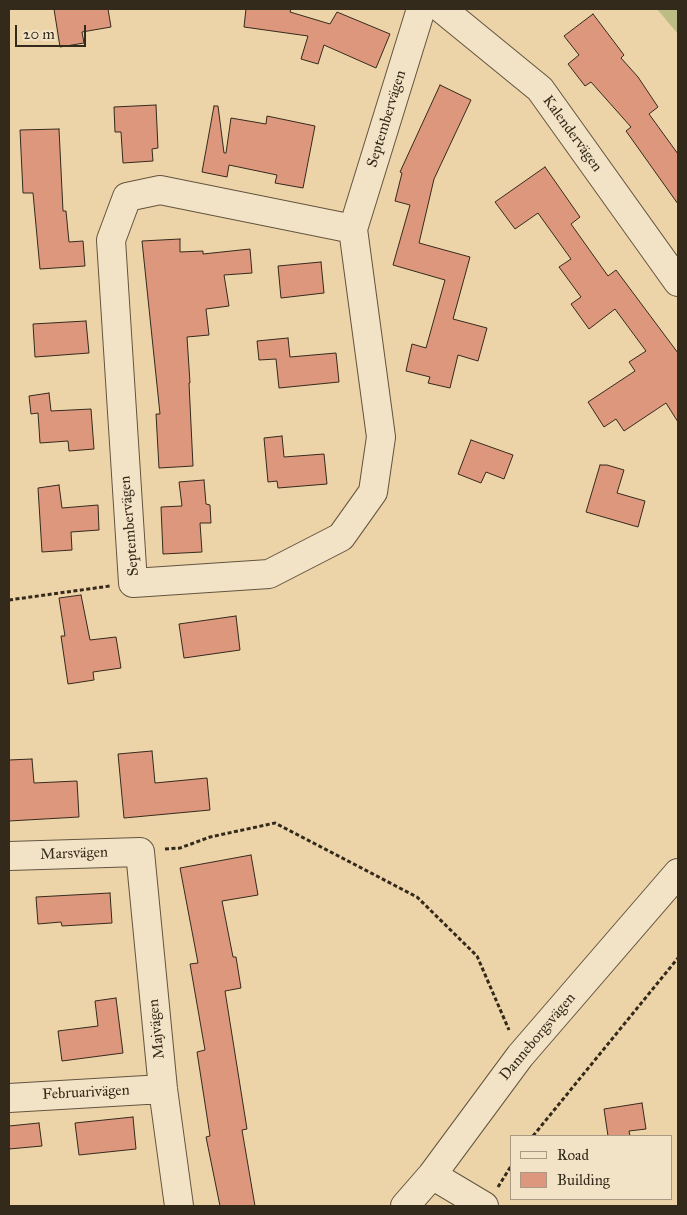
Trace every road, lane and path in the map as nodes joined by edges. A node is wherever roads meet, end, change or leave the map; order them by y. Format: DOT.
graph roads {
  1 [pos="421,9"];
  2 [pos="442,9"];
  3 [pos="353,229"];
  4 [pos="678,282"];
  5 [pos="133,583"];
  6 [pos="9,600"];
  7 [pos="140,852"];
  8 [pos="9,856"];
  9 [pos="678,873"];
  10 [pos="678,958"];
  11 [pos="520,1056"];
  12 [pos="163,1089"];
  13 [pos="9,1098"];
  14 [pos="534,1135"];
  15 [pos="432,1175"];
  16 [pos="179,1206"];
  17 [pos="405,1206"];
  18 [pos="484,1206"];
  1 -- 3 [label="street, Septembervägen"];
  2 -- 4 [label="street, Kalendervägen"];
  3 -- 5 [label="street, Septembervägen"];
  3 -- 5 [label="street, Septembervägen"];
  5 -- 6 [label="path"];
  7 -- 8 [label="street, Marsvägen"];
  7 -- 11 [label="path"];
  7 -- 12 [label="street, Majvägen"];
  9 -- 11 [label="street, Danneborgsvägen"];
  10 -- 14 [label="path"];
  11 -- 15 [label="street, Danneborgsvägen"];
  12 -- 13 [label="street, Februarivägen"];
  12 -- 16 [label="street, Majvägen"];
  15 -- 17 [label="street, Danneborgsvägen"];
  15 -- 18 [label="street"];
}
